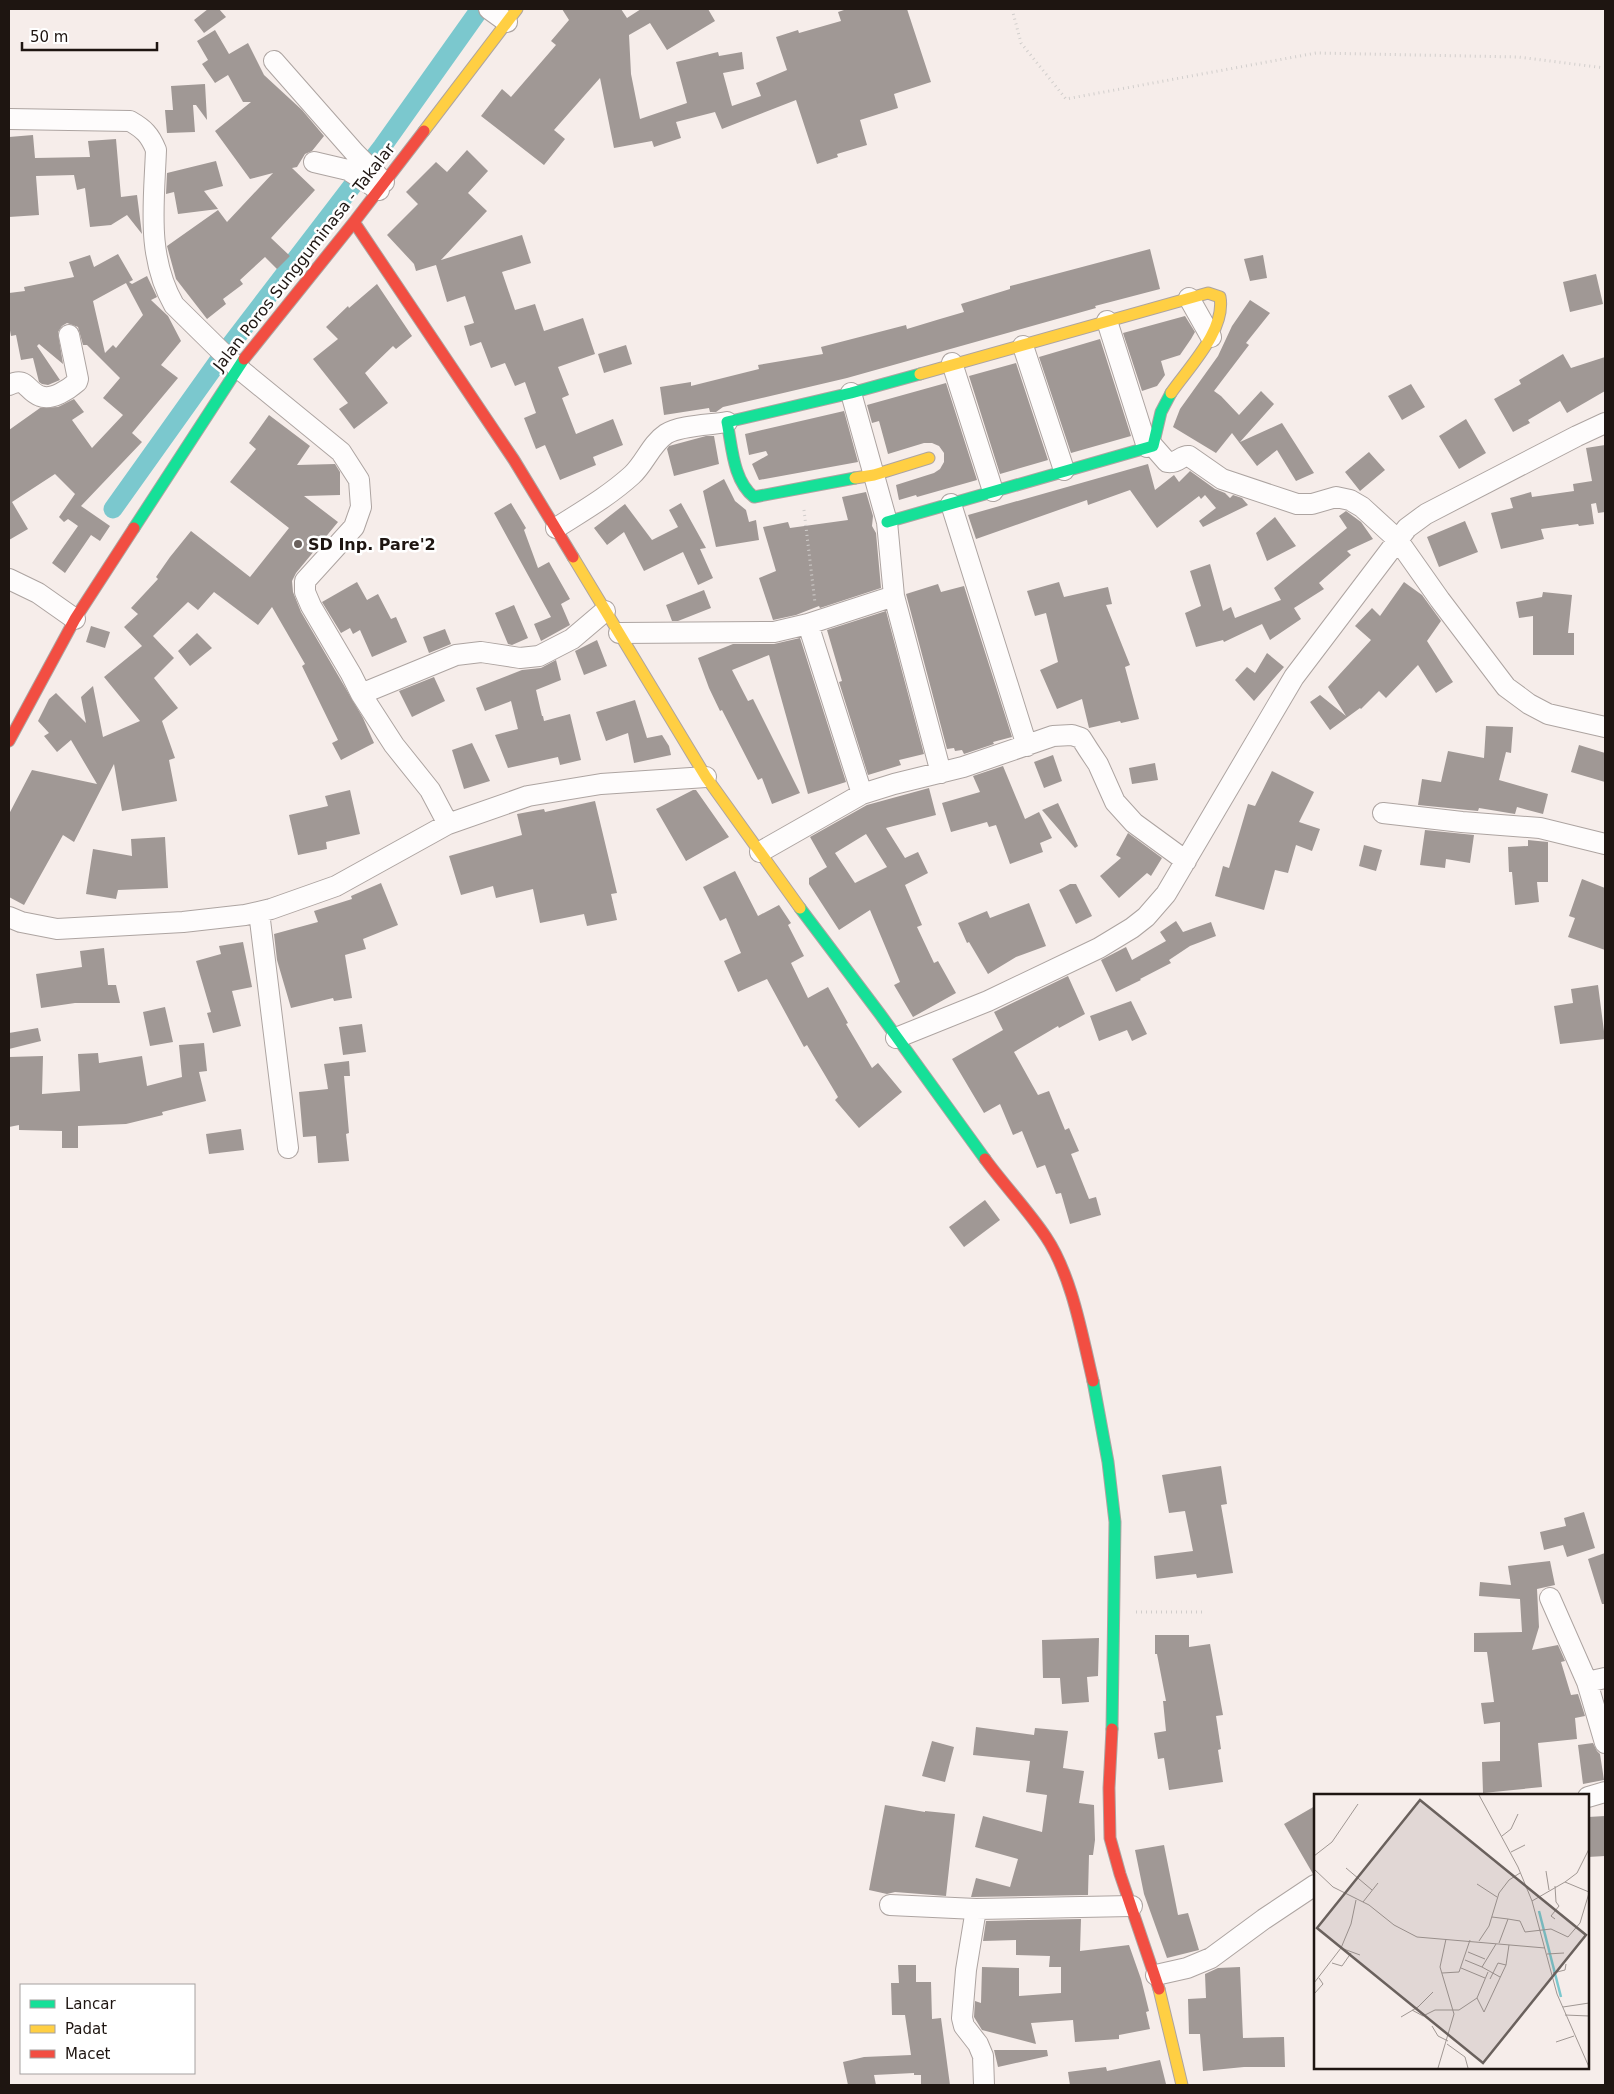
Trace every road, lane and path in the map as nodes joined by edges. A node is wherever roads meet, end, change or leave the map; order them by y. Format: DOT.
graph roads {
  1 [pos="1012,9"];
  2 [pos="501,12"];
  3 [pos="274,61"];
  4 [pos="1605,68"];
  5 [pos="9,119"];
  6 [pos="351,161"];
  7 [pos="314,162"];
  8 [pos="376,182"];
  9 [pos="354,222"];
  10 [pos="1189,298"];
  11 [pos="1107,321"];
  12 [pos="69,335"];
  13 [pos="1211,337"];
  14 [pos="1023,346"];
  15 [pos="226,356"];
  16 [pos="952,363"];
  17 [pos="9,385"];
  18 [pos="851,393"];
  19 [pos="727,422"];
  20 [pos="1605,424"];
  21 [pos="1150,446"];
  22 [pos="929,458"];
  23 [pos="1064,470"];
  24 [pos="874,475"];
  25 [pos="802,488"];
  26 [pos="993,491"];
  27 [pos="951,504"];
  28 [pos="887,522"];
  29 [pos="556,528"];
  30 [pos="1397,539"];
  31 [pos="9,579"];
  32 [pos="894,596"];
  33 [pos="605,610"];
  34 [pos="75,618"];
  35 [pos="813,623"];
  36 [pos="618,633"];
  37 [pos="361,694"];
  38 [pos="1605,727"];
  39 [pos="9,741"];
  40 [pos="1027,746"];
  41 [pos="941,773"];
  42 [pos="706,777"];
  43 [pos="862,794"];
  44 [pos="1383,813"];
  45 [pos="448,824"];
  46 [pos="1605,844"];
  47 [pos="760,852"];
  48 [pos="1186,861"];
  49 [pos="259,912"];
  50 [pos="9,917"];
  51 [pos="896,1038"];
  52 [pos="288,1148"];
  53 [pos="1550,1598"];
  54 [pos="1115,1612"];
  55 [pos="1202,1612"];
  56 [pos="1596,1680"];
  57 [pos="1605,1743"];
  58 [pos="1605,1792"];
  59 [pos="1589,1797"];
  60 [pos="1314,1886"];
  61 [pos="890,1905"];
  62 [pos="1132,1906"];
  63 [pos="976,1909"];
  64 [pos="1156,1975"];
  65 [pos="984,2085"];
  66 [pos="1182,2085"];
  1 -- 4 [label="path"];
  2 -- 8 [label="main road, Jalan Poros Sungguminasa - Takalar"];
  3 -- 6 [label="street"];
  5 -- 15 [label="street"];
  6 -- 7 [label="street"];
  6 -- 8 [label="street"];
  8 -- 9 [label="main road, Jalan Poros Sungguminasa - Takalar"];
  9 -- 15 [label="main road, Jalan Poros Sungguminasa - Takalar"];
  9 -- 29 [label="main road"];
  10 -- 11 [label="main road"];
  10 -- 13 [label="street"];
  10 -- 13 [label="main road"];
  11 -- 14 [label="main road"];
  11 -- 21 [label="street"];
  12 -- 17 [label="street"];
  13 -- 21 [label="main road"];
  14 -- 16 [label="main road"];
  14 -- 23 [label="street"];
  15 -- 34 [label="main road, Jalan Poros Sungguminasa - Takalar"];
  15 -- 37 [label="street"];
  16 -- 18 [label="main road"];
  16 -- 26 [label="street"];
  18 -- 19 [label="main road"];
  18 -- 24 [label="street"];
  19 -- 25 [label="main road"];
  19 -- 29 [label="street"];
  20 -- 30 [label="street"];
  21 -- 23 [label="main road"];
  21 -- 30 [label="street"];
  22 -- 24 [label="main road"];
  23 -- 26 [label="main road"];
  24 -- 25 [label="main road"];
  24 -- 28 [label="street"];
  25 -- 35 [label="path"];
  26 -- 27 [label="main road"];
  27 -- 28 [label="main road"];
  27 -- 40 [label="street"];
  28 -- 32 [label="street"];
  29 -- 33 [label="main road"];
  30 -- 38 [label="street"];
  30 -- 48 [label="street"];
  31 -- 34 [label="street"];
  32 -- 35 [label="street"];
  32 -- 41 [label="street"];
  33 -- 36 [label="main road"];
  33 -- 37 [label="street"];
  34 -- 39 [label="main road, Jalan Poros Sungguminasa - Takalar"];
  35 -- 36 [label="street"];
  35 -- 43 [label="street"];
  36 -- 42 [label="main road"];
  37 -- 45 [label="street"];
  40 -- 41 [label="street"];
  40 -- 48 [label="street"];
  41 -- 43 [label="street"];
  42 -- 45 [label="street"];
  42 -- 47 [label="main road"];
  43 -- 47 [label="street"];
  44 -- 46 [label="street"];
  45 -- 49 [label="street"];
  47 -- 51 [label="main road"];
  48 -- 51 [label="street"];
  49 -- 50 [label="street"];
  49 -- 52 [label="street"];
  51 -- 54 [label="main road"];
  53 -- 56 [label="street"];
  54 -- 55 [label="path"];
  54 -- 62 [label="main road"];
  56 -- 57 [label="street"];
  58 -- 59 [label="street"];
  60 -- 64 [label="street"];
  61 -- 63 [label="street"];
  62 -- 63 [label="street"];
  62 -- 64 [label="main road"];
  63 -- 65 [label="street"];
  64 -- 66 [label="main road"];
}
